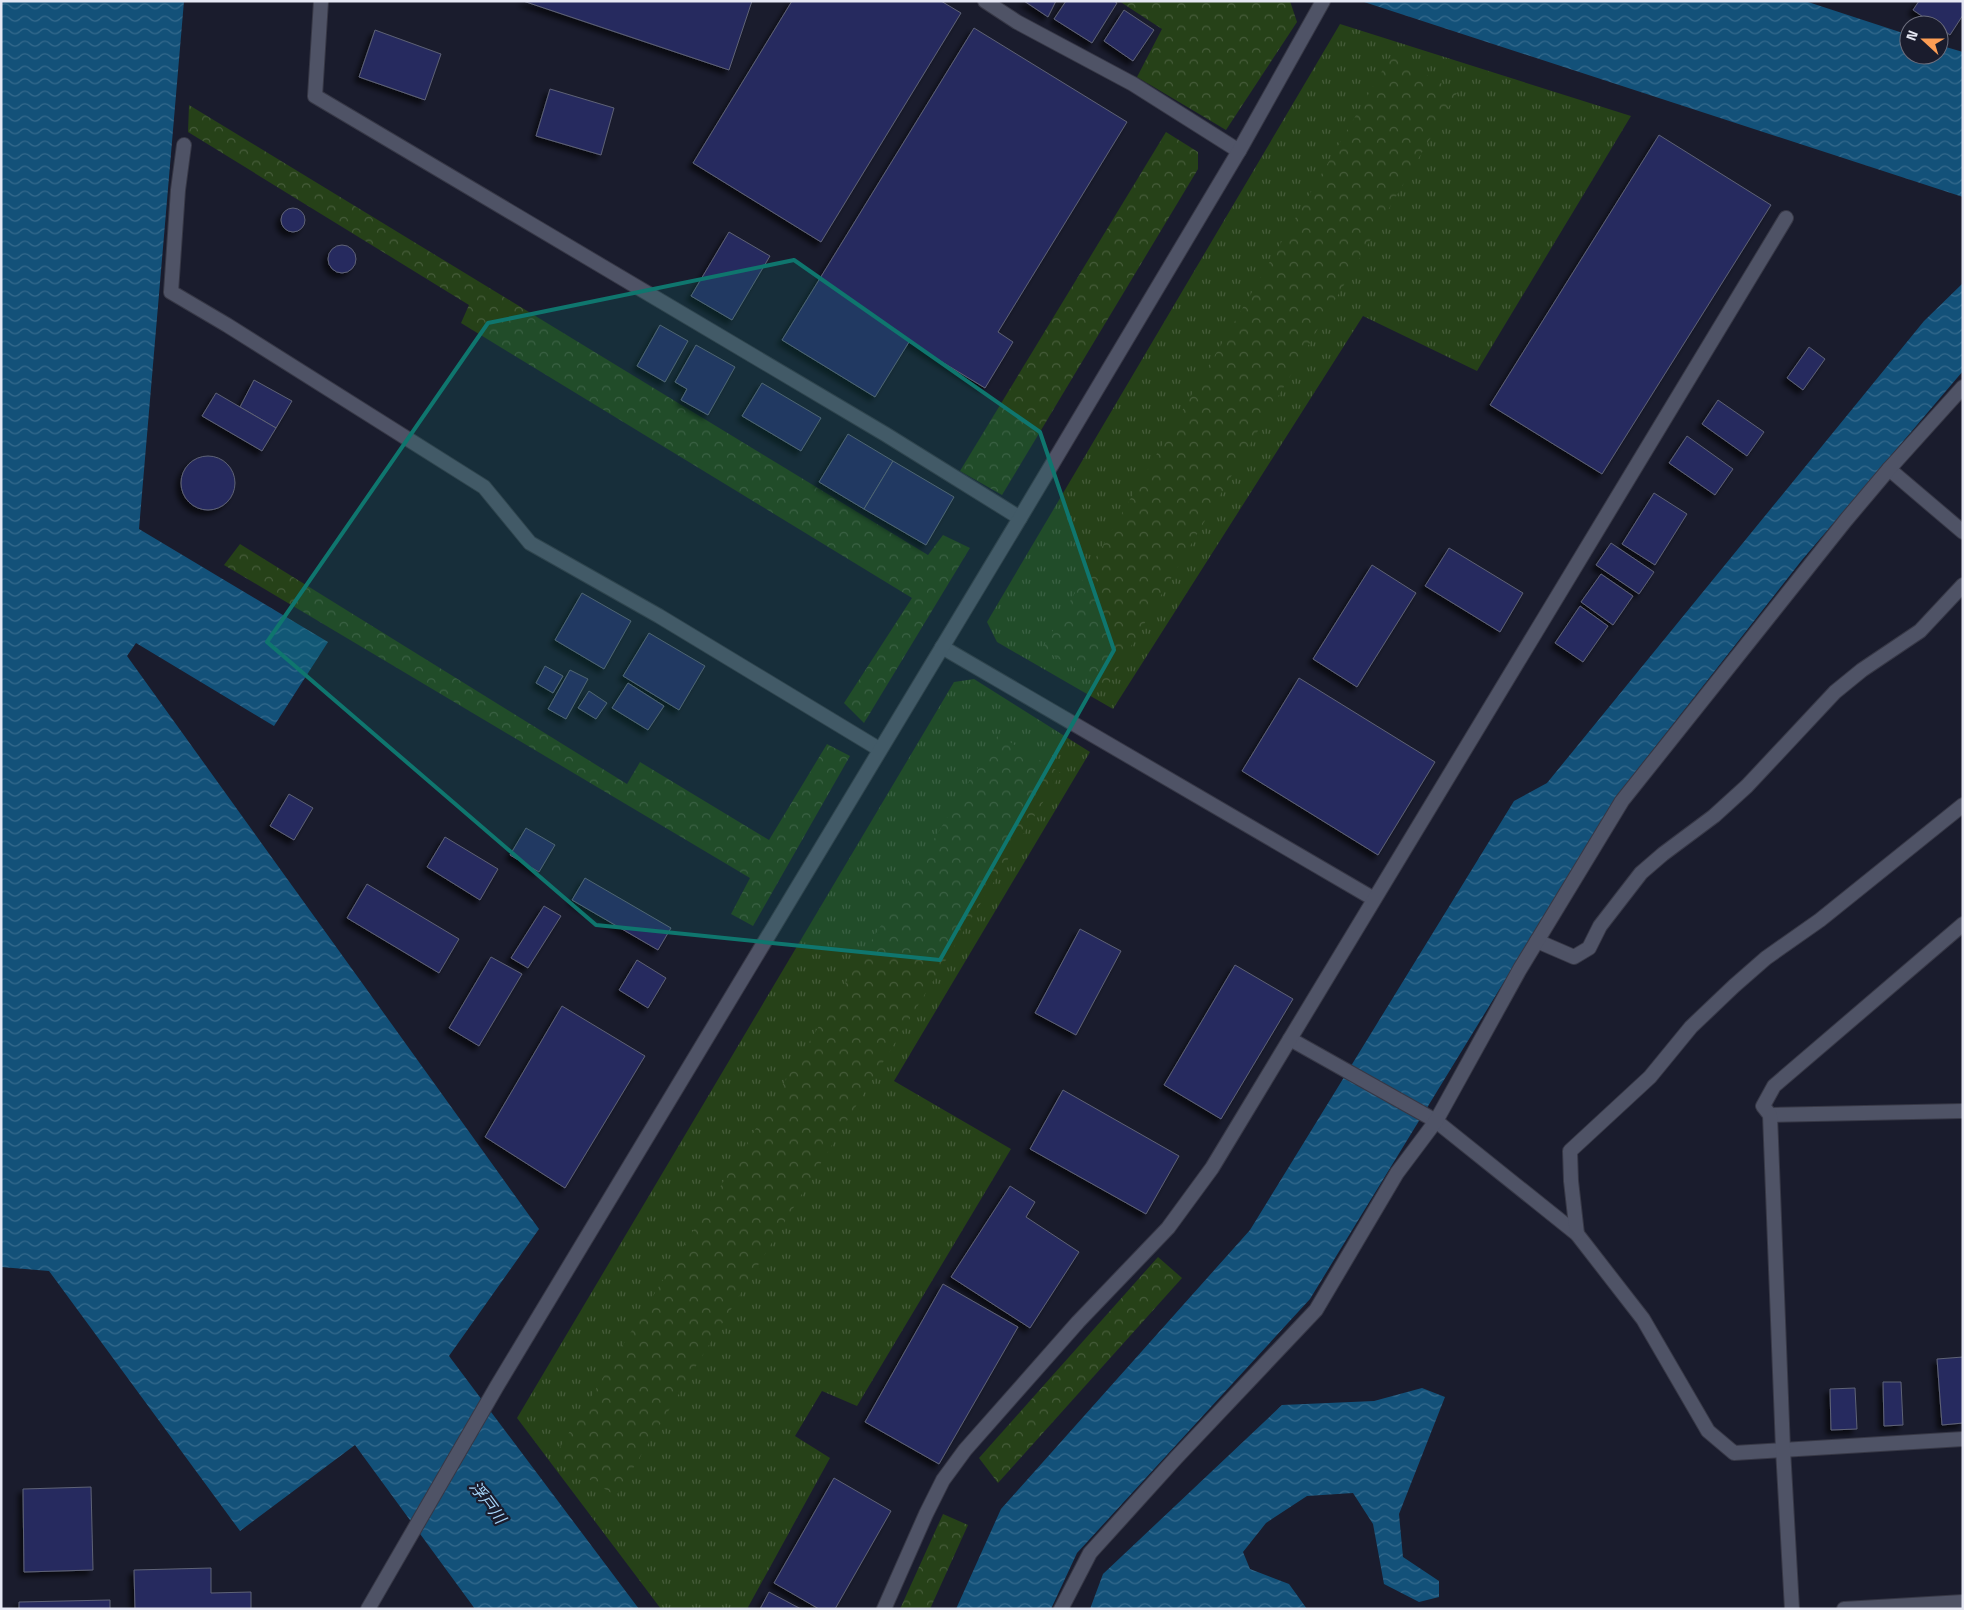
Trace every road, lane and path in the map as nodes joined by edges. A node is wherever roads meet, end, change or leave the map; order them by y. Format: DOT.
graph roads {
  1 [pos="321,1"];
  2 [pos="984,1"];
  3 [pos="1322,3"];
  4 [pos="184,145"];
  5 [pos="1239,151"];
  6 [pos="1786,218"];
  7 [pos="1963,387"];
  8 [pos="1889,469"];
  9 [pos="1020,518"];
  10 [pos="1963,532"];
  11 [pos="1963,585"];
  12 [pos="942,647"];
  13 [pos="880,750"];
  14 [pos="1963,805"];
  15 [pos="1374,899"];
  16 [pos="1963,924"];
  17 [pos="1537,942"];
  18 [pos="1290,1039"];
  19 [pos="1963,1111"];
  20 [pos="1770,1115"];
  21 [pos="1436,1121"];
  22 [pos="1577,1234"];
  23 [pos="1963,1439"];
  24 [pos="1783,1449"];
  25 [pos="1963,1602"];
  26 [pos="368,1609"];
  27 [pos="884,1609"];
  28 [pos="1061,1609"];
  29 [pos="1792,1609"];
  30 [pos="1844,1609"];
  1 -- 9 [label="street"];
  2 -- 5 [label="street"];
  3 -- 5 [label="street"];
  4 -- 13 [label="street"];
  5 -- 9 [label="street"];
  6 -- 15 [label="street"];
  7 -- 8 [label="street"];
  8 -- 10 [label="street"];
  8 -- 17 [label="street"];
  9 -- 12 [label="street"];
  11 -- 17 [label="street"];
  12 -- 13 [label="street"];
  12 -- 15 [label="street"];
  13 -- 26 [label="street"];
  14 -- 22 [label="street"];
  15 -- 18 [label="street"];
  16 -- 20 [label="street"];
  17 -- 21 [label="street"];
  18 -- 21 [label="street"];
  18 -- 27 [label="street"];
  19 -- 20 [label="street"];
  20 -- 24 [label="street"];
  21 -- 22 [label="street"];
  21 -- 28 [label="street"];
  22 -- 24 [label="street"];
  23 -- 24 [label="street"];
  24 -- 29 [label="street"];
  25 -- 30 [label="street"];
}
